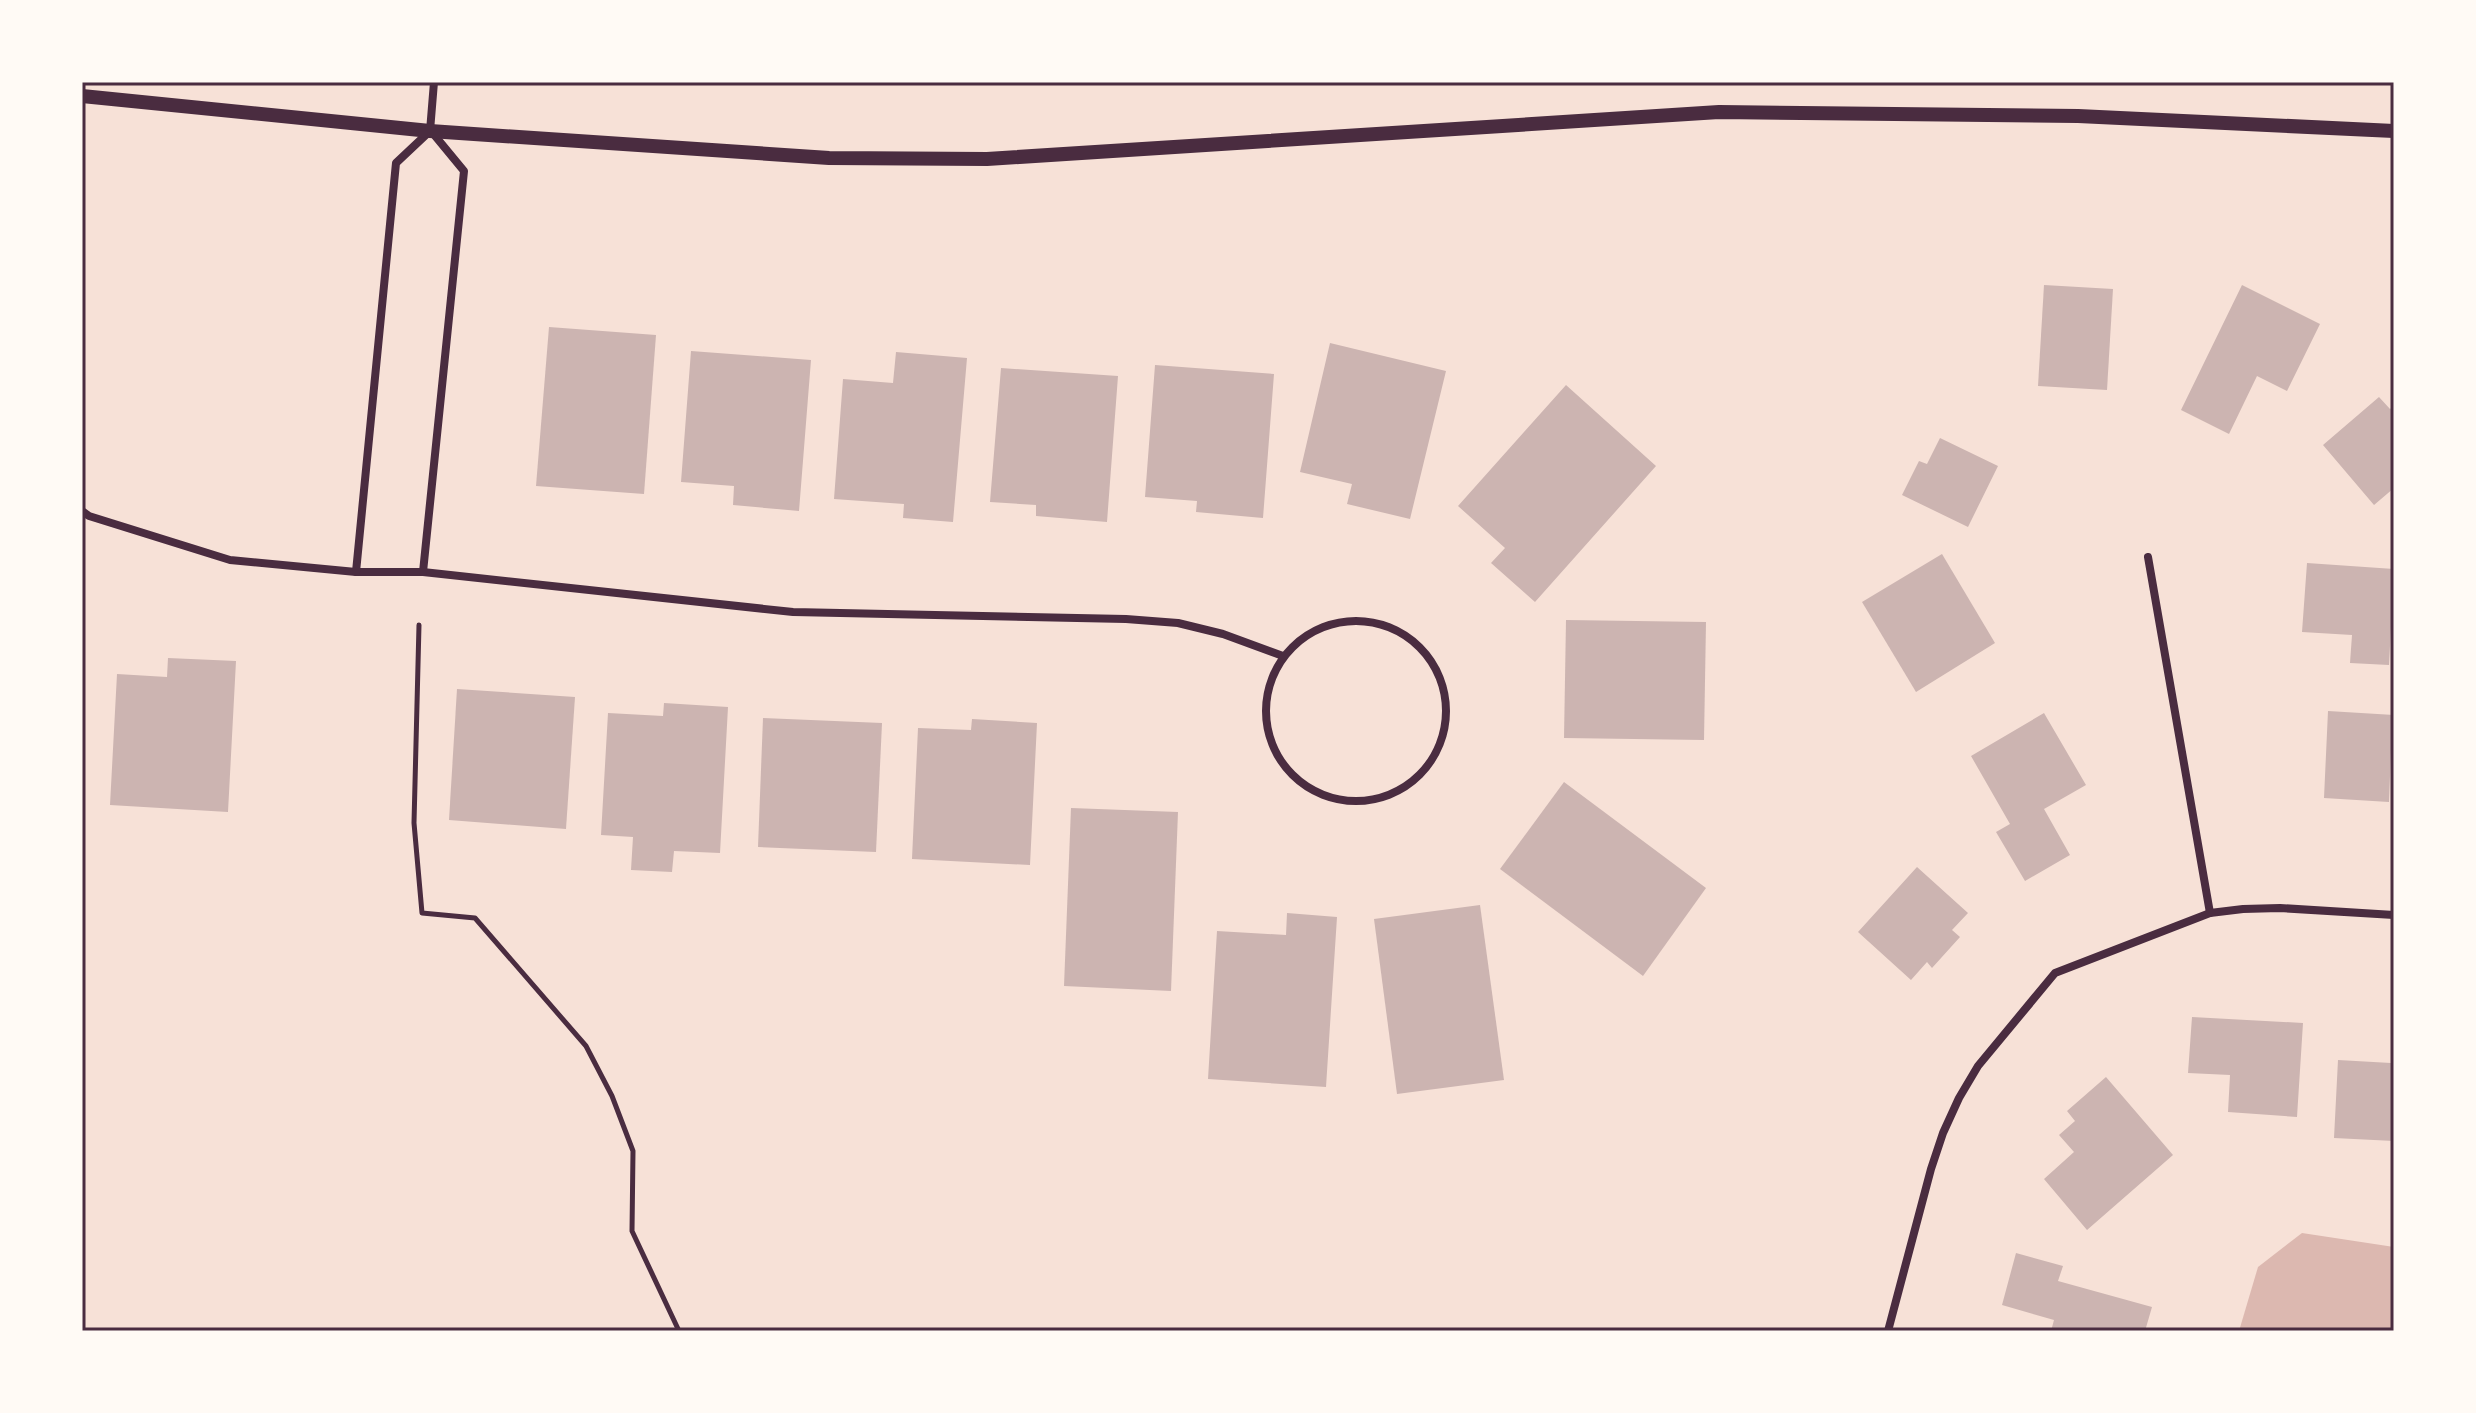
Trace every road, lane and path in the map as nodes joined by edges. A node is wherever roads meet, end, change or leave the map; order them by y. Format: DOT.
graph roads {
  1 [pos="434,82"];
  2 [pos="82,96"];
  3 [pos="430,131"];
  4 [pos="2394,131"];
  5 [pos="82,511"];
  6 [pos="2148,557"];
  7 [pos="356,572"];
  8 [pos="423,572"];
  9 [pos="419,625"];
  10 [pos="1283,656"];
  11 [pos="2210,913"];
  12 [pos="2394,915"];
  13 [pos="679,1331"];
  14 [pos="1888,1331"];
  1 -- 3 [label="street"];
  2 -- 3 [label="street"];
  3 -- 4 [label="street"];
  3 -- 7 [label="street"];
  3 -- 8 [label="street"];
  5 -- 7 [label="street"];
  6 -- 11 [label="street"];
  7 -- 8 [label="street"];
  8 -- 10 [label="street"];
  9 -- 13 [label="path"];
  10 -- 10 [label="street"];
  11 -- 12 [label="street"];
  11 -- 14 [label="street"];
}
